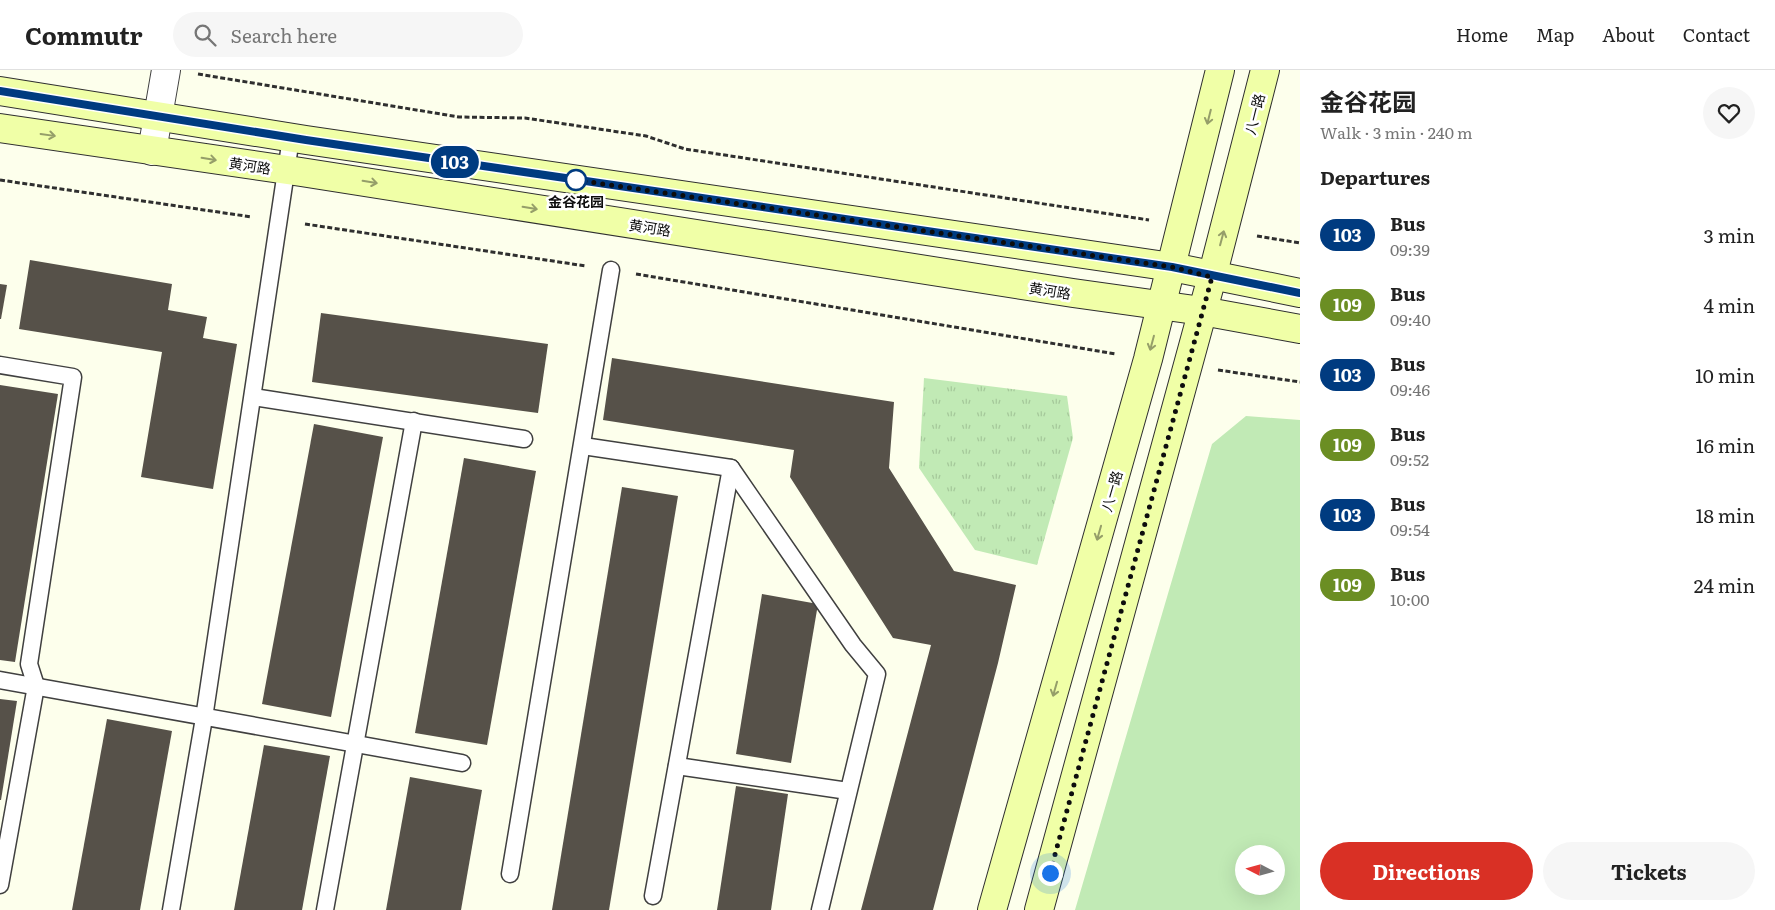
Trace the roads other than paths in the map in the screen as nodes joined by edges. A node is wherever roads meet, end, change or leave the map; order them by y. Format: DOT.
graph roads {
  1 [pos="1220,70"];
  2 [pos="1265,70"];
  3 [pos="177,71"];
  4 [pos="0,91"];
  5 [pos="157,116"];
  6 [pos="0,128"];
  7 [pos="291,138"];
  8 [pos="152,151"];
  9 [pos="286,170"];
  10 [pos="1172,267"];
  11 [pos="611,270"];
  12 [pos="1212,277"];
  13 [pos="1300,293"];
  14 [pos="1162,306"];
  15 [pos="1202,311"];
  16 [pos="1300,329"];
  17 [pos="0,364"];
  18 [pos="253,397"];
  19 [pos="414,421"];
  20 [pos="524,439"];
  21 [pos="583,446"];
  22 [pos="731,468"];
  23 [pos="0,680"];
  24 [pos="36,686"];
  25 [pos="204,718"];
  26 [pos="355,744"];
  27 [pos="462,763"];
  28 [pos="677,766"];
  29 [pos="848,791"];
  30 [pos="510,874"];
  31 [pos="0,885"];
  32 [pos="653,896"];
  33 [pos="171,910"];
  34 [pos="326,910"];
  35 [pos="820,910"];
  36 [pos="992,910"];
  37 [pos="1039,910"];
  1 -- 10 [label="main road, 八一路, one-way"];
  12 -- 2 [label="main road, 八一路, one-way"];
  3 -- 5 [label="street"];
  4 -- 5 [label="main road"];
  5 -- 7 [label="main road"];
  5 -- 8 [label="street"];
  6 -- 8 [label="main road, 黄河路, one-way"];
  7 -- 9 [label="lane"];
  7 -- 10 [label="main road"];
  8 -- 9 [label="main road, 黄河路, one-way"];
  9 -- 14 [label="main road, 黄河路, one-way"];
  9 -- 18 [label="lane"];
  10 -- 12 [label="main road"];
  10 -- 14 [label="main road, 八一路"];
  11 -- 21 [label="lane"];
  12 -- 13 [label="main road"];
  12 -- 15 [label="main road, 八一路"];
  14 -- 15 [label="main road, 黄河路"];
  14 -- 36 [label="main road, 八一路, one-way"];
  15 -- 16 [label="main road, 黄河路"];
  15 -- 37 [label="main road, 八一路"];
  17 -- 24 [label="lane"];
  18 -- 19 [label="lane"];
  18 -- 25 [label="lane"];
  19 -- 20 [label="lane"];
  19 -- 26 [label="lane"];
  21 -- 22 [label="lane"];
  21 -- 30 [label="lane"];
  22 -- 28 [label="lane"];
  22 -- 29 [label="lane"];
  23 -- 24 [label="lane"];
  24 -- 25 [label="lane"];
  24 -- 31 [label="lane"];
  25 -- 26 [label="lane"];
  25 -- 33 [label="lane"];
  26 -- 27 [label="lane"];
  26 -- 34 [label="lane"];
  28 -- 29 [label="lane"];
  28 -- 32 [label="lane"];
  29 -- 35 [label="lane"];
}
